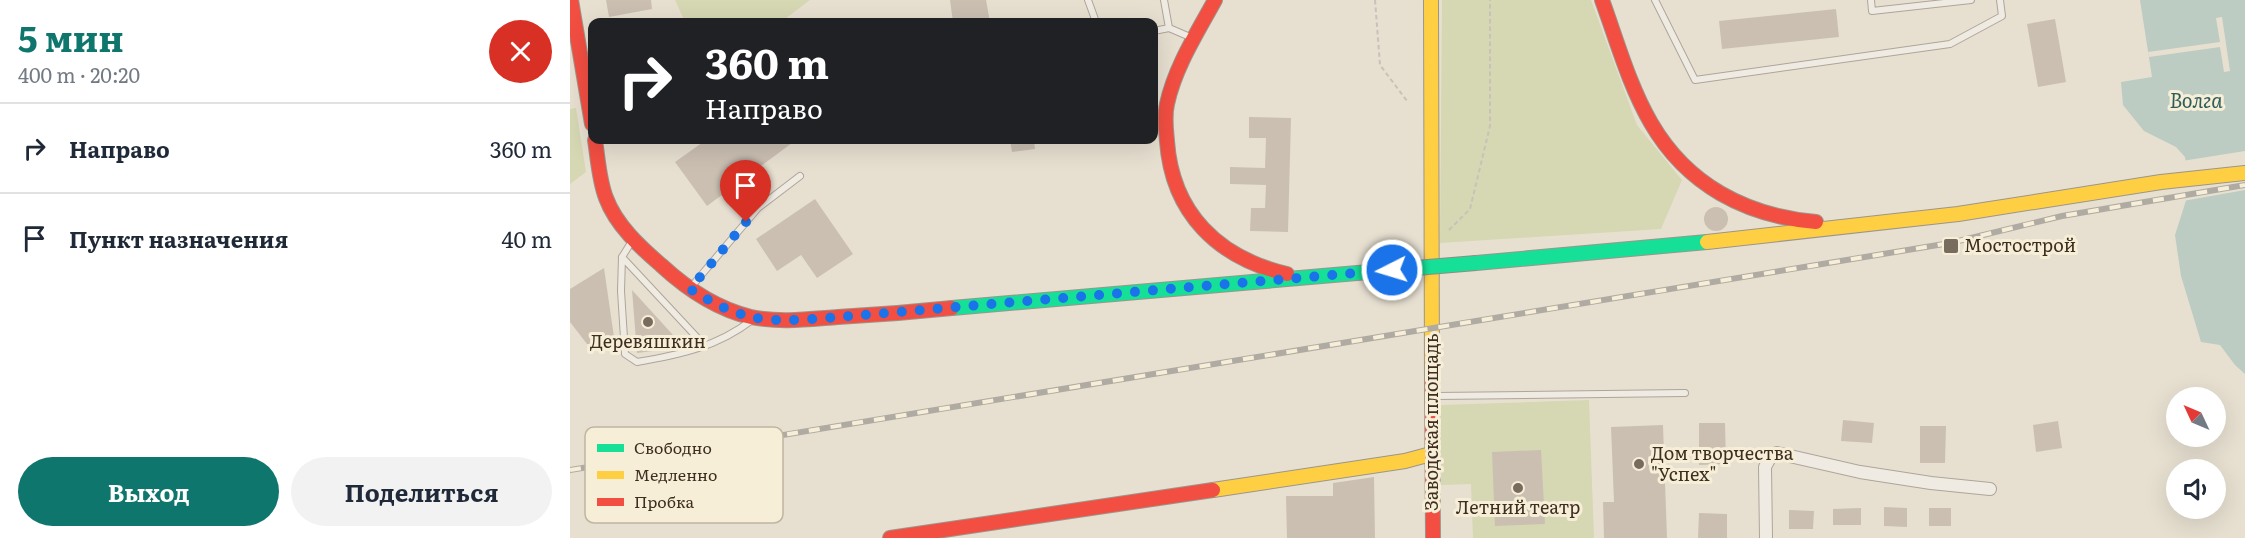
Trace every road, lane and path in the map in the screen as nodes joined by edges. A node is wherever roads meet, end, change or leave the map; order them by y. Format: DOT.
graph roads {
  1 [pos="1088,0"];
  2 [pos="1164,0"];
  3 [pos="1215,0"];
  4 [pos="1375,0"];
  5 [pos="1431,0"];
  6 [pos="1490,0"];
  7 [pos="1602,0"];
  8 [pos="1655,0"];
  9 [pos="1871,0"];
  10 [pos="1971,0"];
  11 [pos="2000,0"];
  12 [pos="571,3"];
  13 [pos="1095,18"];
  14 [pos="1169,28"];
  15 [pos="1158,30"];
  16 [pos="1193,39"];
  17 [pos="1407,101"];
  18 [pos="588,107"];
  19 [pos="596,144"];
  20 [pos="2245,161"];
  21 [pos="2245,174"];
  22 [pos="800,177"];
  23 [pos="2162,182"];
  24 [pos="1867,223"];
  25 [pos="1447,232"];
  26 [pos="633,237"];
  27 [pos="622,257"];
  28 [pos="1316,277"];
  29 [pos="690,289"];
  30 [pos="755,318"];
  31 [pos="705,346"];
  32 [pos="1685,393"];
  33 [pos="1432,396"];
  34 [pos="1431,454"];
  35 [pos="1990,489"];
  36 [pos="890,538"];
  37 [pos="1433,538"];
  38 [pos="1766,538"];
  1 -- 13 [label="lane"];
  2 -- 14 [label="lane"];
  3 -- 16 [label="main road"];
  4 -- 17 [label="path"];
  5 -- 33 [label="main road, Заводская площадь"];
  6 -- 25 [label="path"];
  7 -- 24 [label="main road"];
  8 -- 11 [label="lane"];
  9 -- 10 [label="lane"];
  12 -- 18 [label="main road"];
  14 -- 15 [label="lane"];
  14 -- 16 [label="lane"];
  16 -- 28 [label="main road"];
  19 -- 26 [label="main road"];
  20 -- 23 [label="main road"];
  21 -- 23 [label="main road"];
  22 -- 29 [label="lane"];
  23 -- 24 [label="main road"];
  24 -- 28 [label="main road, bridge"];
  26 -- 27 [label="lane"];
  26 -- 29 [label="main road"];
  27 -- 31 [label="lane"];
  27 -- 31 [label="lane"];
  28 -- 30 [label="main road"];
  29 -- 30 [label="main road"];
  30 -- 31 [label="lane"];
  32 -- 33 [label="lane"];
  33 -- 34 [label="main road, Заводская площадь"];
  34 -- 36 [label="main road"];
  34 -- 37 [label="main road, Заводская площадь"];
  35 -- 38 [label="street"];
}
